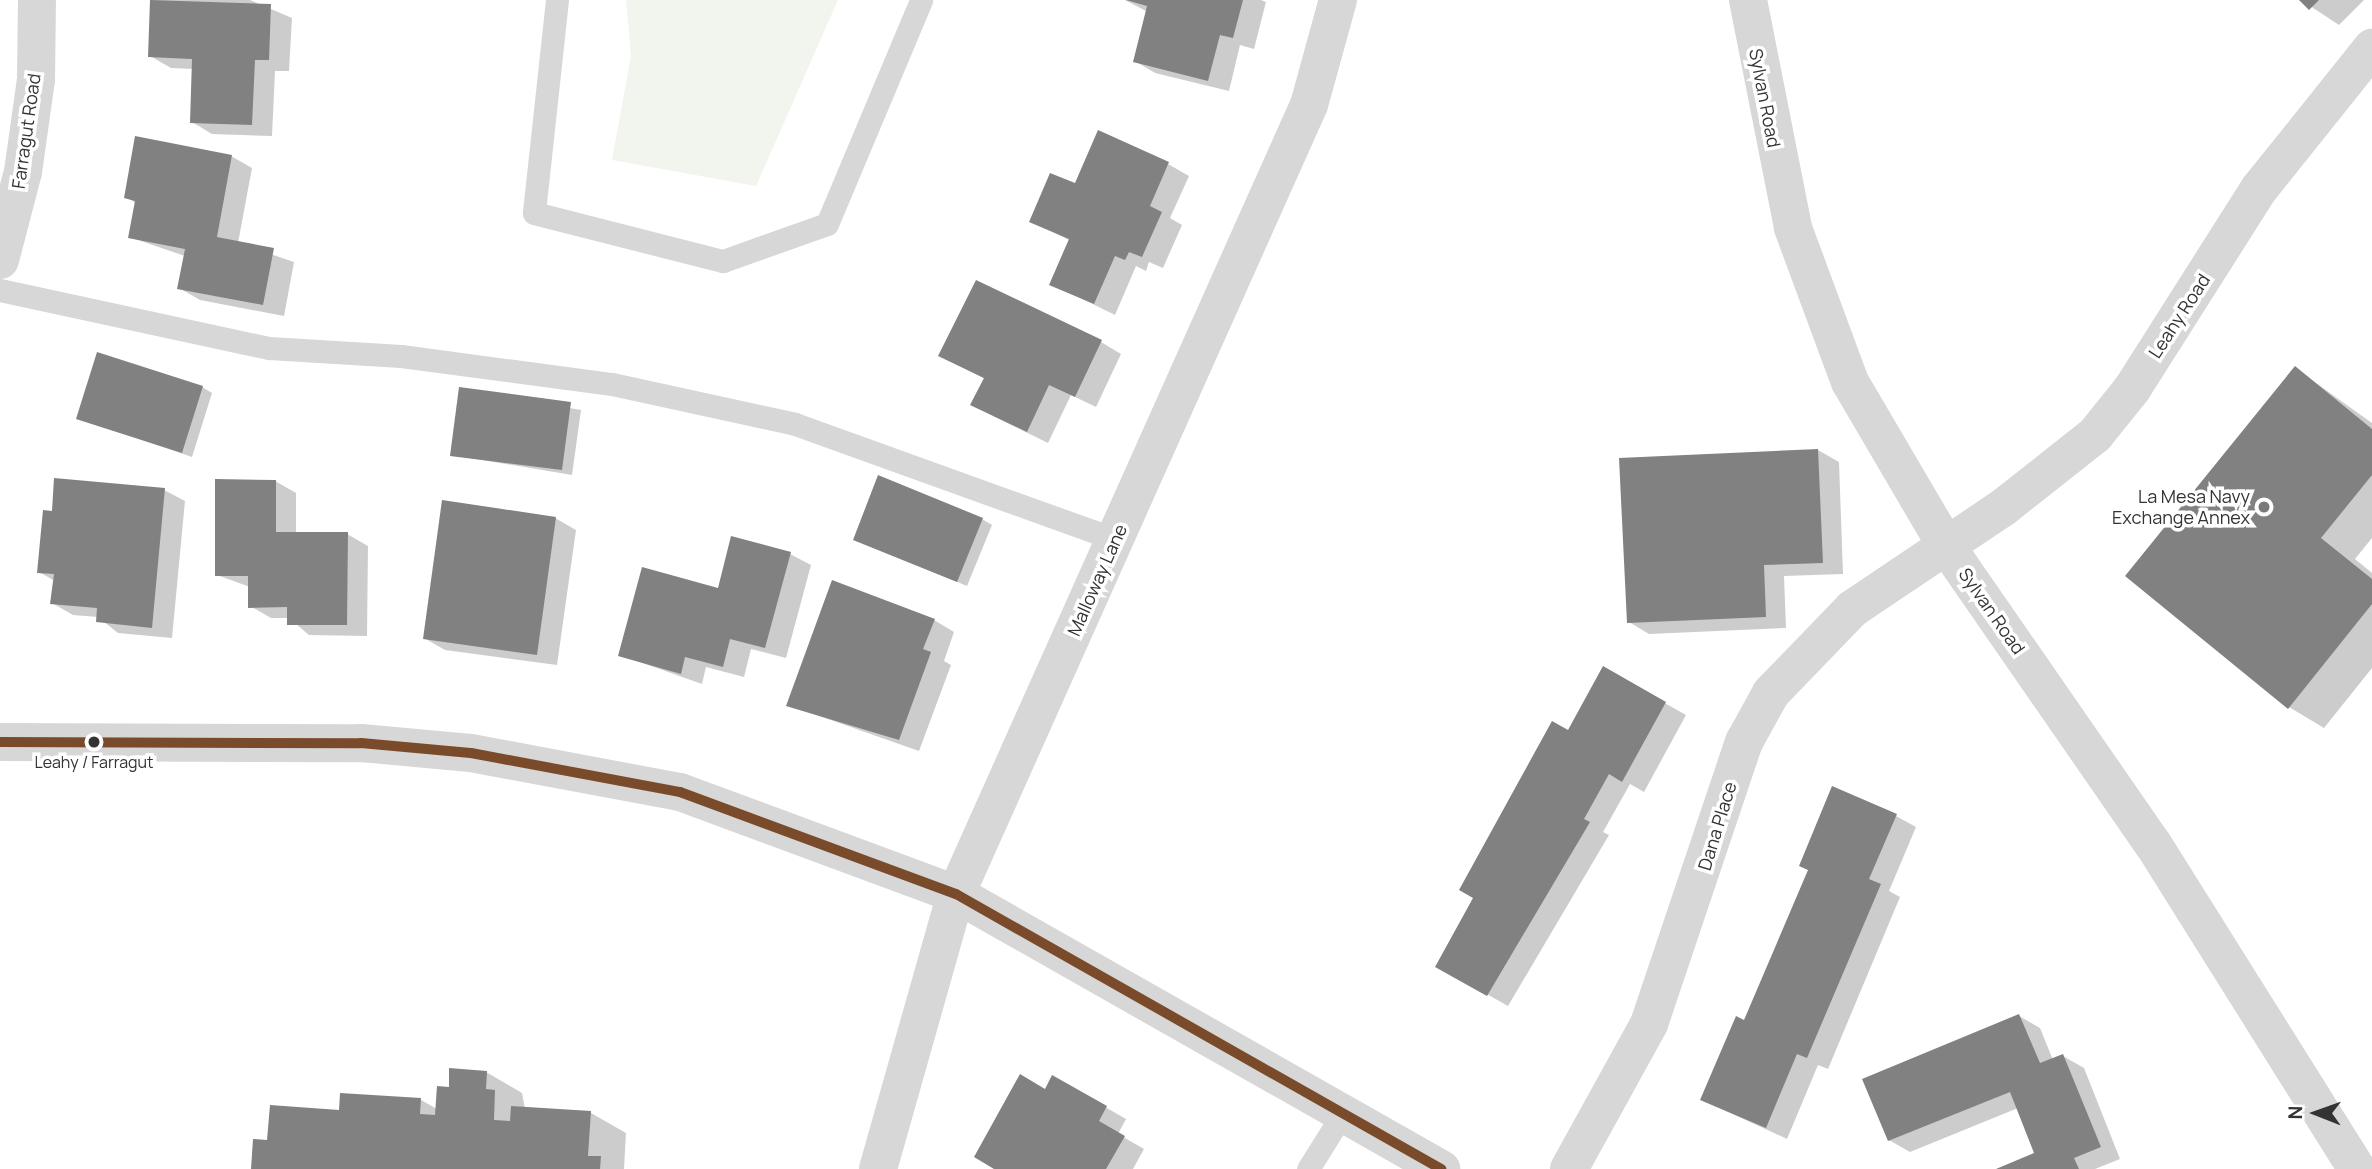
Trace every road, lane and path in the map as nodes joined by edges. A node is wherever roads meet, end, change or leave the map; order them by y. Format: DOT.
graph roads {
  1 [pos="37,0"];
  2 [pos="557,0"];
  3 [pos="921,0"];
  4 [pos="1338,0"];
  5 [pos="1748,0"];
  6 [pos="2372,48"];
  7 [pos="0,260"];
  8 [pos="0,290"];
  9 [pos="1115,539"];
  10 [pos="1945,544"];
  11 [pos="0,742"];
  12 [pos="956,894"];
  13 [pos="1343,1113"];
  14 [pos="878,1169"];
  15 [pos="1308,1169"];
  16 [pos="1441,1169"];
  17 [pos="1569,1169"];
  18 [pos="2357,1169"];
  1 -- 7 [label="street, Farragut Road"];
  2 -- 3 [label="lane"];
  4 -- 9 [label="street, Malloway Lane"];
  5 -- 10 [label="street, Sylvan Road"];
  6 -- 10 [label="street, Leahy Road"];
  8 -- 9 [label="lane"];
  9 -- 12 [label="street, Malloway Lane"];
  10 -- 17 [label="street, Dana Place"];
  10 -- 18 [label="street, Sylvan Road"];
  11 -- 12 [label="street"];
  12 -- 13 [label="street"];
  12 -- 14 [label="street, Malloway Lane"];
  13 -- 15 [label="lane"];
  13 -- 16 [label="street"];
}
